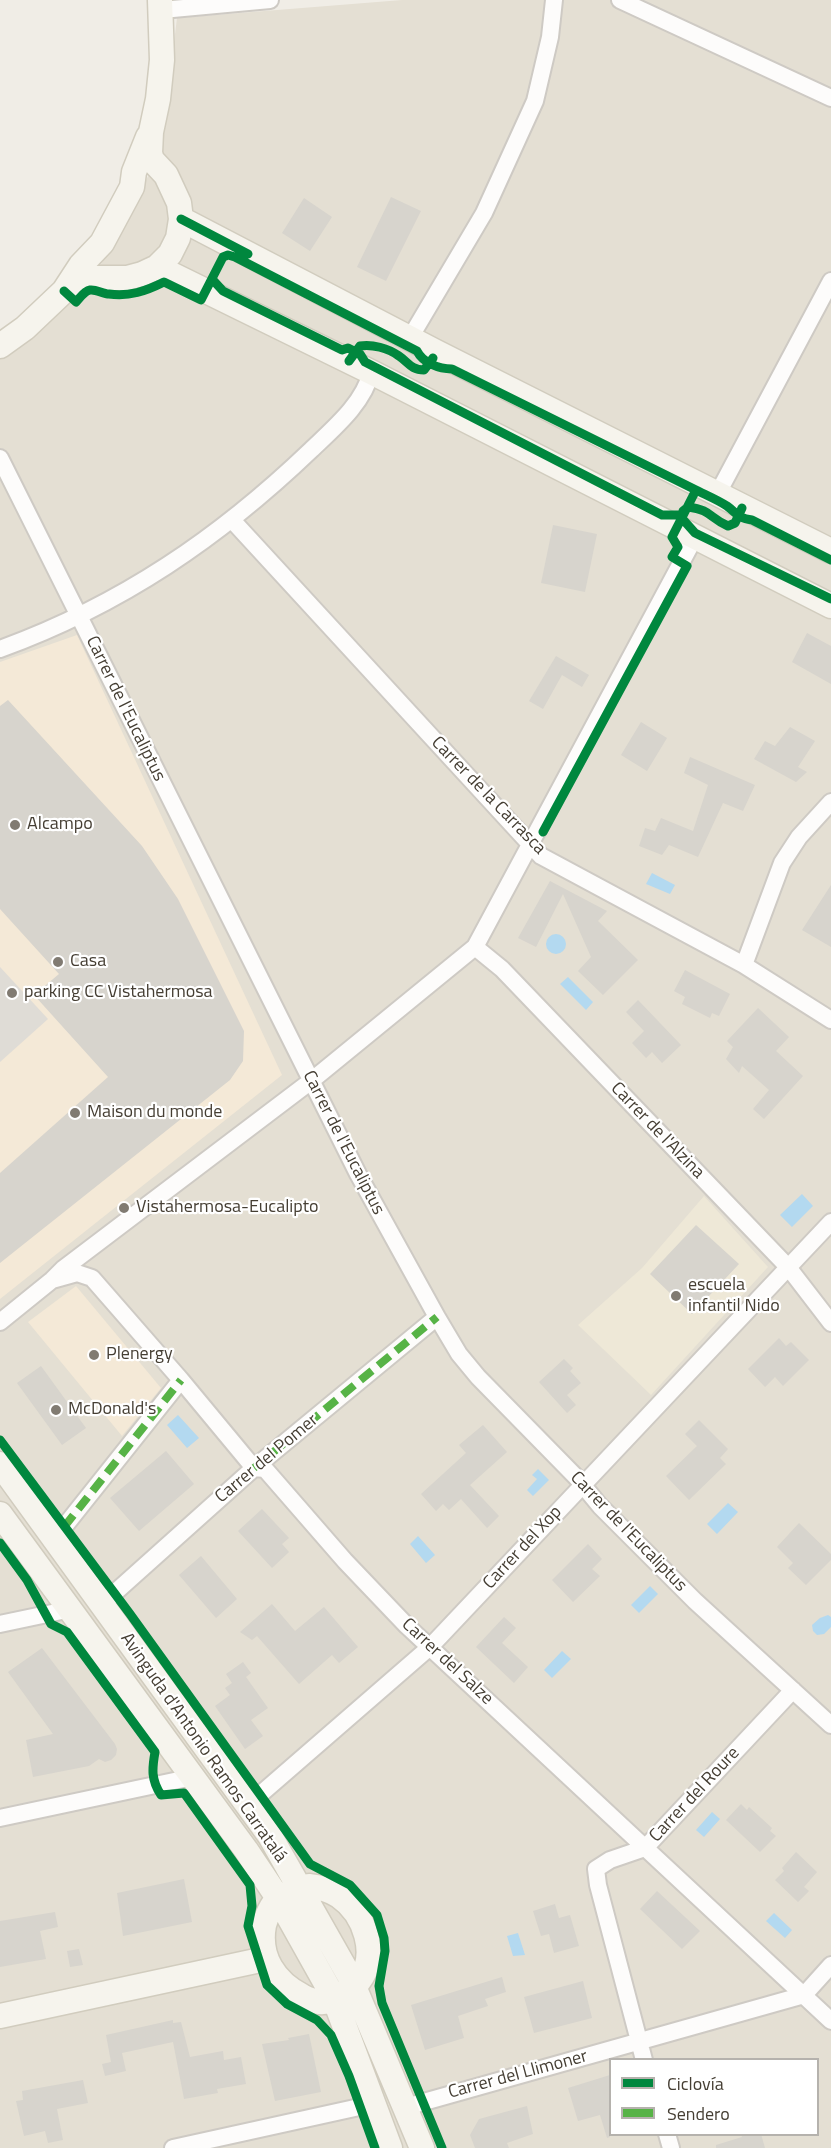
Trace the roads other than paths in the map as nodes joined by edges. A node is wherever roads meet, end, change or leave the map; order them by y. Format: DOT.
graph roads {
  1 [pos="270,0"];
  2 [pos="554,0"];
  3 [pos="620,0"];
  4 [pos="161,5"];
  5 [pos="831,98"];
  6 [pos="151,132"];
  7 [pos="132,187"];
  8 [pos="172,188"];
  9 [pos="181,219"];
  10 [pos="102,243"];
  11 [pos="157,267"];
  12 [pos="117,278"];
  13 [pos="831,281"];
  14 [pos="69,285"];
  15 [pos="410,338"];
  16 [pos="0,346"];
  17 [pos="371,372"];
  18 [pos="0,458"];
  19 [pos="718,493"];
  20 [pos="232,520"];
  21 [pos="695,537"];
  22 [pos="831,550"];
  23 [pos="831,606"];
  24 [pos="79,616"];
  25 [pos="0,649"];
  26 [pos="831,802"];
  27 [pos="530,845"];
  28 [pos="475,947"];
  29 [pos="744,965"];
  30 [pos="831,1020"];
  31 [pos="311,1081"];
  32 [pos="831,1222"];
  33 [pos="102,1240"];
  34 [pos="788,1267"];
  35 [pos="92,1278"];
  36 [pos="52,1280"];
  37 [pos="436,1317"];
  38 [pos="0,1322"];
  39 [pos="831,1323"];
  40 [pos="181,1380"];
  41 [pos="0,1464"];
  42 [pos="254,1468"];
  43 [pos="583,1484"];
  44 [pos="0,1514"];
  45 [pos="64,1527"];
  46 [pos="101,1605"];
  47 [pos="71,1609"];
  48 [pos="0,1624"];
  49 [pos="430,1647"];
  50 [pos="793,1690"];
  51 [pos="831,1725"];
  52 [pos="193,1777"];
  53 [pos="248,1805"];
  54 [pos="0,1818"];
  55 [pos="645,1848"];
  56 [pos="289,1893"];
  57 [pos="265,1959"];
  58 [pos="831,1965"];
  59 [pos="344,1993"];
  60 [pos="804,1995"];
  61 [pos="0,2016"];
  62 [pos="831,2021"];
  63 [pos="639,2043"];
  64 [pos="643,2058"];
  65 [pos="373,2104"];
  66 [pos="406,2107"];
  67 [pos="173,2148"];
  68 [pos="390,2148"];
  69 [pos="422,2148"];
  1 -- 4 [label="street"];
  2 -- 15 [label="street"];
  3 -- 5 [label="street"];
  4 -- 6 [label="street"];
  6 -- 7 [label="street"];
  6 -- 8 [label="street"];
  7 -- 8 [label="street"];
  7 -- 10 [label="street"];
  8 -- 9 [label="street"];
  9 -- 11 [label="street"];
  9 -- 15 [label="street"];
  10 -- 12 [label="street"];
  10 -- 14 [label="street"];
  11 -- 12 [label="street"];
  11 -- 17 [label="street"];
  12 -- 14 [label="street"];
  13 -- 19 [label="street"];
  14 -- 16 [label="street"];
  15 -- 19 [label="street"];
  17 -- 20 [label="street"];
  17 -- 21 [label="street"];
  18 -- 24 [label="street, Carrer de l'Eucaliptus"];
  19 -- 22 [label="street"];
  20 -- 24 [label="street"];
  20 -- 27 [label="street, Carrer de la Carrasca"];
  21 -- 23 [label="street"];
  21 -- 27 [label="street"];
  24 -- 25 [label="street"];
  24 -- 31 [label="street, Carrer de l'Eucaliptus"];
  26 -- 29 [label="street"];
  27 -- 28 [label="street"];
  27 -- 29 [label="street, Carrer de la Carrasca"];
  28 -- 31 [label="street"];
  28 -- 34 [label="street, Carrer de l'Alzina"];
  29 -- 30 [label="street, Carrer de la Carrasca"];
  31 -- 33 [label="street"];
  31 -- 37 [label="street, Carrer de l'Eucaliptus"];
  32 -- 34 [label="street, Carrer del Xop"];
  33 -- 35 [label="street"];
  33 -- 36 [label="street"];
  34 -- 39 [label="street, Carrer de l'Alzina"];
  34 -- 43 [label="street, Carrer del Xop"];
  35 -- 36 [label="street"];
  35 -- 40 [label="street, Carrer del Salze"];
  36 -- 38 [label="street"];
  37 -- 42 [label="street, Carrer del Pomer"];
  37 -- 43 [label="street, Carrer de l'Eucaliptus"];
  40 -- 42 [label="street, Carrer del Salze"];
  40 -- 45 [label="street"];
  41 -- 46 [label="street, Avinguda d'Antonio Ramos Carratalá"];
  42 -- 46 [label="street, Carrer del Pomer"];
  42 -- 49 [label="street, Carrer del Salze"];
  43 -- 49 [label="street, Carrer del Xop"];
  43 -- 50 [label="street, Carrer de l'Eucaliptus"];
  44 -- 47 [label="street, Avinguda d'Antonio Ramos Carratalá"];
  46 -- 53 [label="street, Avinguda d'Antonio Ramos Carratalá"];
  47 -- 48 [label="street"];
  47 -- 52 [label="street, Avinguda d'Antonio Ramos Carratalá"];
  49 -- 53 [label="street, Carrer del Xop"];
  49 -- 55 [label="street, Carrer del Salze"];
  50 -- 51 [label="street, Carrer de l'Eucaliptus"];
  50 -- 55 [label="street, Carrer del Roure"];
  52 -- 54 [label="street"];
  52 -- 56 [label="street, Avinguda d'Antonio Ramos Carratalá"];
  53 -- 56 [label="street, Avinguda d'Antonio Ramos Carratalá"];
  55 -- 60 [label="street, Carrer del Salze"];
  55 -- 63 [label="street, Carrer del Roure"];
  56 -- 57 [label="street"];
  56 -- 59 [label="street, Avinguda d'Antonio Ramos Carratalá"];
  56 -- 59 [label="street"];
  57 -- 59 [label="street"];
  57 -- 61 [label="street"];
  58 -- 60 [label="street"];
  59 -- 65 [label="street, Avinguda d'Antonio Ramos Carratalá"];
  59 -- 66 [label="street, Avinguda d'Antonio Ramos Carratalá"];
  60 -- 62 [label="street, Carrer del Salze"];
  60 -- 63 [label="street, Carrer del Llimoner"];
  63 -- 64 [label="street, Carrer del Roure"];
  63 -- 66 [label="street, Carrer del Llimoner"];
  65 -- 67 [label="street"];
  65 -- 68 [label="street, Avinguda d'Antonio Ramos Carratalá"];
  66 -- 69 [label="street, Avinguda d'Antonio Ramos Carratalá"];
}
